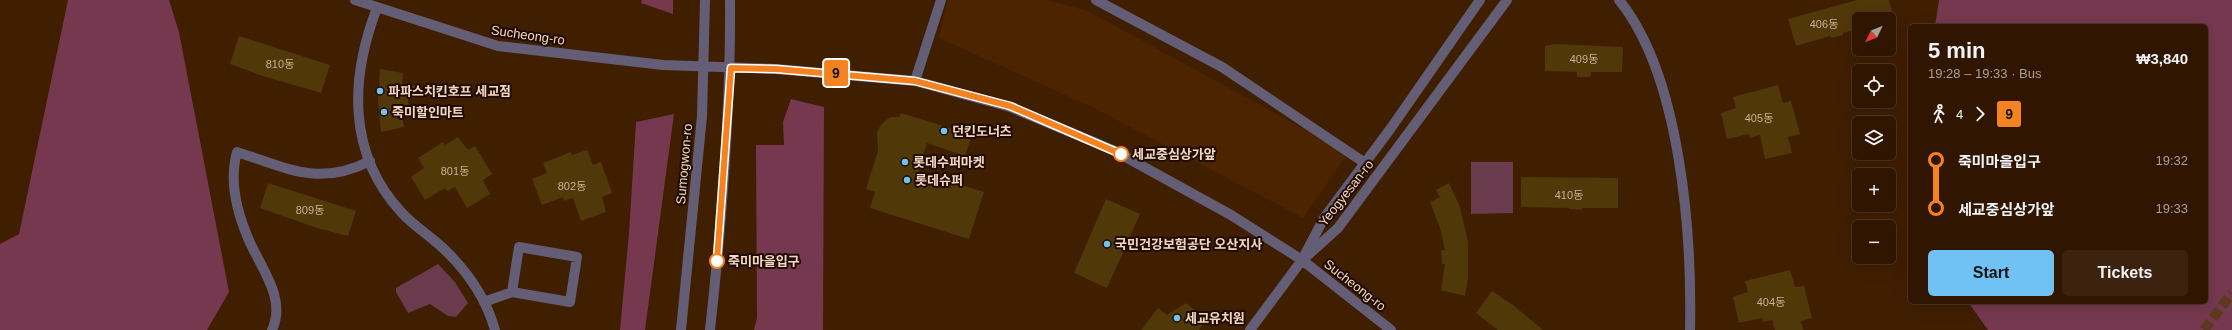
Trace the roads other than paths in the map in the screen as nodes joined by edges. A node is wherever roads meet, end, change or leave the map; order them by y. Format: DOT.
graph roads {
  1 [pos="355,0"];
  2 [pos="705,0"];
  3 [pos="730,0"];
  4 [pos="941,0"];
  5 [pos="1096,0"];
  6 [pos="1480,0"];
  7 [pos="1507,0"];
  8 [pos="1619,0"];
  9 [pos="366,2"];
  10 [pos="377,8"];
  11 [pos="703,66"];
  12 [pos="731,68"];
  13 [pos="915,81"];
  14 [pos="370,161"];
  15 [pos="1365,164"];
  16 [pos="1302,260"];
  17 [pos="512,292"];
  18 [pos="484,302"];
  19 [pos="272,330"];
  20 [pos="495,330"];
  21 [pos="681,330"];
  22 [pos="710,330"];
  23 [pos="1250,330"];
  24 [pos="1391,330"];
  25 [pos="1690,330"];
  1 -- 9 [label="street, Sucheong-ro"];
  2 -- 11 [label="street, Sumogwon-ro"];
  3 -- 12 [label="street"];
  4 -- 13 [label="street"];
  5 -- 15 [label="street"];
  6 -- 15 [label="street, Yeogyesan-ro"];
  7 -- 16 [label="street, Yeogyesan-ro"];
  8 -- 25 [label="street"];
  9 -- 10 [label="street, Sucheong-ro"];
  10 -- 11 [label="street, Sucheong-ro"];
  10 -- 14 [label="street"];
  11 -- 12 [label="street, Sucheong-ro"];
  11 -- 21 [label="street, Sumogwon-ro"];
  12 -- 13 [label="street, Sucheong-ro"];
  12 -- 22 [label="street"];
  13 -- 16 [label="street, Sucheong-ro"];
  14 -- 18 [label="street"];
  14 -- 19 [label="street"];
  15 -- 16 [label="street, Yeogyesan-ro"];
  16 -- 23 [label="street"];
  16 -- 24 [label="street, Sucheong-ro"];
  17 -- 17 [label="street"];
  17 -- 18 [label="street"];
  18 -- 20 [label="street"];
}
